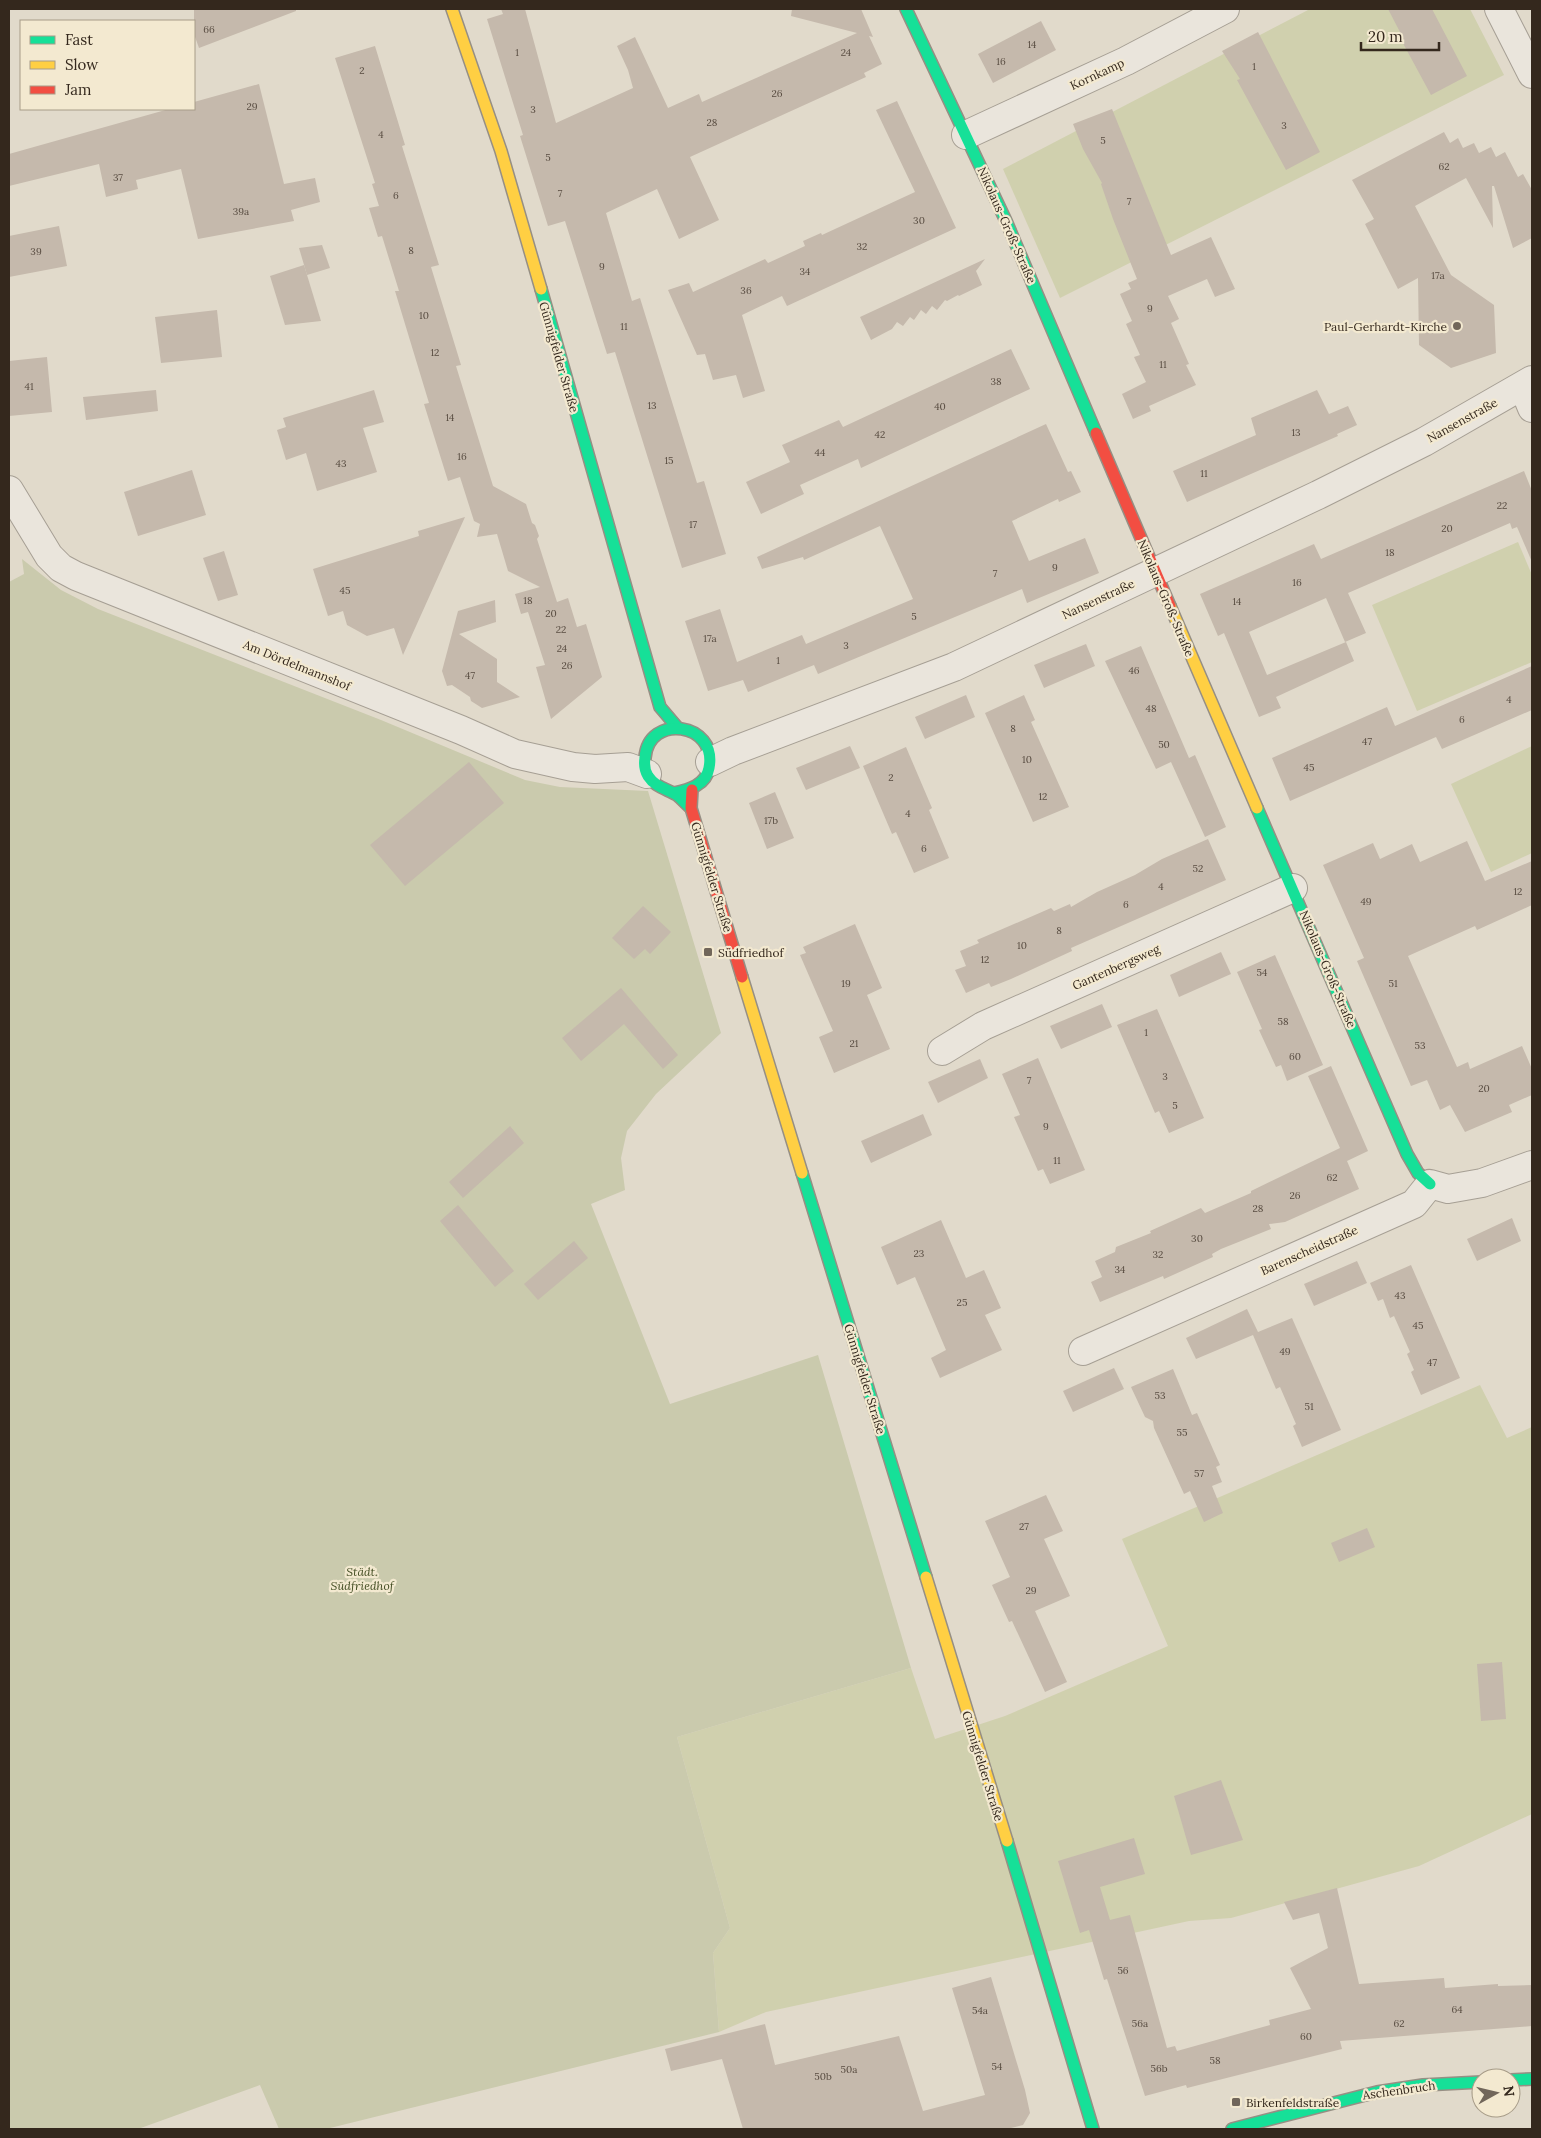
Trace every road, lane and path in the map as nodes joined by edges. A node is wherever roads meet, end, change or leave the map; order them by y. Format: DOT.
graph roads {
  1 [pos="452,9"];
  2 [pos="906,9"];
  3 [pos="1225,9"];
  4 [pos="1498,9"];
  5 [pos="1532,74"];
  6 [pos="966,134"];
  7 [pos="1529,392"];
  8 [pos="9,490"];
  9 [pos="1155,572"];
  10 [pos="660,707"];
  11 [pos="678,727"];
  12 [pos="716,752"];
  13 [pos="644,758"];
  14 [pos="692,790"];
  15 [pos="674,793"];
  16 [pos="690,808"];
  17 [pos="1292,888"];
  18 [pos="942,1051"];
  19 [pos="1532,1164"];
  20 [pos="1430,1184"];
  21 [pos="1083,1351"];
  22 [pos="1471,2083"];
  23 [pos="1092,2129"];
  24 [pos="1232,2129"];
  1 -- 10 [label="street, Günnigfelder Straße"];
  2 -- 6 [label="street, Nikolaus-Groß-Straße"];
  3 -- 6 [label="street, Kornkamp"];
  4 -- 5 [label="street"];
  6 -- 9 [label="street, Nikolaus-Groß-Straße"];
  7 -- 9 [label="street, Nansenstraße"];
  8 -- 13 [label="street, Am Dördelmannshof"];
  9 -- 12 [label="street, Nansenstraße"];
  9 -- 17 [label="street, Nikolaus-Groß-Straße"];
  10 -- 11 [label="street, Günnigfelder Straße"];
  10 -- 13 [label="street, Günnigfelder Straße"];
  11 -- 12 [label="street, Günnigfelder Straße"];
  11 -- 13 [label="street"];
  12 -- 14 [label="street"];
  13 -- 15 [label="street, Günnigfelder Straße"];
  14 -- 15 [label="street"];
  14 -- 16 [label="street, Günnigfelder Straße"];
  15 -- 16 [label="street, Günnigfelder Straße"];
  16 -- 23 [label="street, Günnigfelder Straße"];
  17 -- 18 [label="street, Gantenbergsweg"];
  17 -- 20 [label="street, Nikolaus-Groß-Straße"];
  19 -- 20 [label="street"];
  20 -- 21 [label="street, Barenscheidstraße"];
  22 -- 24 [label="street, Aschenbruch"];
}
